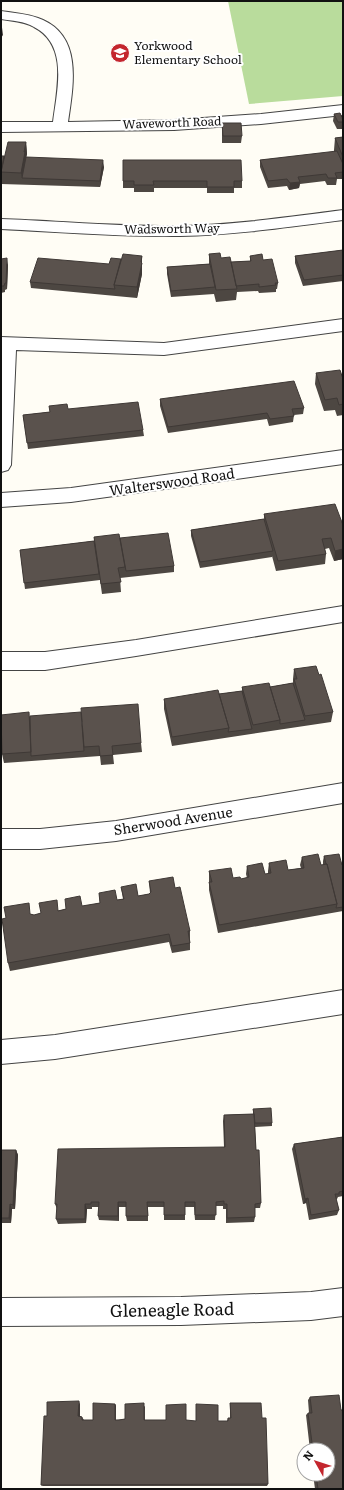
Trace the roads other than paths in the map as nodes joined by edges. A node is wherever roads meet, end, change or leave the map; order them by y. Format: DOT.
graph roads {
  1 [pos="1,15"];
  2 [pos="343,110"];
  3 [pos="60,126"];
  4 [pos="1,127"];
  5 [pos="343,215"];
  6 [pos="1,224"];
  7 [pos="343,325"];
  8 [pos="4,343"];
  9 [pos="343,457"];
  10 [pos="1,465"];
  11 [pos="1,500"];
  12 [pos="343,614"];
  13 [pos="1,661"];
  14 [pos="343,793"];
  15 [pos="1,840"];
  16 [pos="343,1002"];
  17 [pos="1,1052"];
  18 [pos="343,1302"];
  19 [pos="1,1312"];
  1 -- 3 [label="street"];
  2 -- 3 [label="street, Waveworth Road"];
  3 -- 4 [label="street, Waveworth Road"];
  5 -- 6 [label="street, Wadsworth Way"];
  7 -- 8 [label="street"];
  8 -- 10 [label="street"];
  9 -- 11 [label="street, Walterswood Road"];
  12 -- 13 [label="street"];
  14 -- 15 [label="street, Sherwood Avenue"];
  16 -- 17 [label="street"];
  18 -- 19 [label="street, Gleneagle Road"];
}
